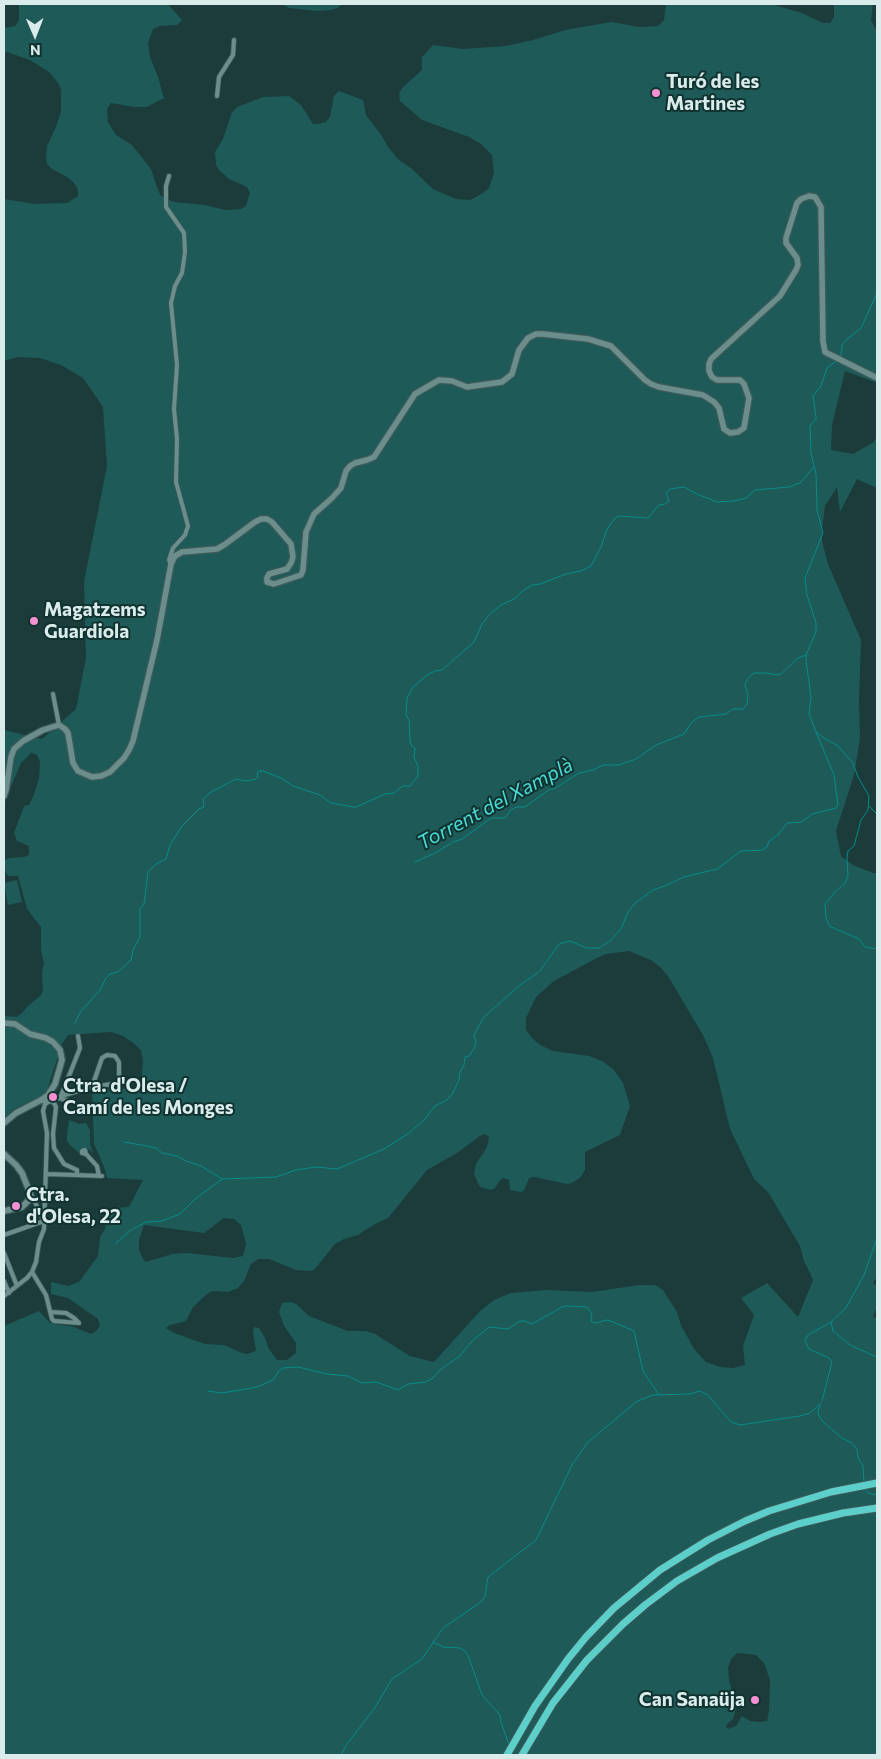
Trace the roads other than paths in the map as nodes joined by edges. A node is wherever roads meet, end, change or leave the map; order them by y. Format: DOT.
graph roads {
  1 [pos="234,40"];
  2 [pos="217,96"];
  3 [pos="169,176"];
  4 [pos="877,378"];
  5 [pos="171,564"];
  6 [pos="54,694"];
  7 [pos="59,725"];
  8 [pos="4,796"];
  9 [pos="4,1023"];
  10 [pos="78,1036"];
  11 [pos="92,1087"];
  12 [pos="60,1097"];
  13 [pos="39,1101"];
  14 [pos="50,1101"];
  15 [pos="74,1102"];
  16 [pos="4,1124"];
  17 [pos="4,1154"];
  18 [pos="86,1154"];
  19 [pos="46,1174"];
  20 [pos="77,1174"];
  21 [pos="30,1193"];
  22 [pos="4,1211"];
  23 [pos="44,1221"];
  24 [pos="4,1235"];
  25 [pos="4,1253"];
  26 [pos="32,1272"];
  27 [pos="4,1281"];
  28 [pos="17,1286"];
  29 [pos="9,1293"];
  30 [pos="4,1296"];
  31 [pos="51,1312"];
  32 [pos="877,1483"];
  33 [pos="877,1508"];
  34 [pos="507,1755"];
  35 [pos="522,1755"];
  1 -- 2 [label="street"];
  3 -- 5 [label="street"];
  4 -- 5 [label="street"];
  5 -- 7 [label="street"];
  6 -- 7 [label="street"];
  7 -- 8 [label="street"];
  9 -- 13 [label="street"];
  10 -- 12 [label="street"];
  11 -- 11 [label="street"];
  11 -- 12 [label="street"];
  12 -- 14 [label="street"];
  12 -- 15 [label="street"];
  13 -- 14 [label="street"];
  13 -- 16 [label="street"];
  14 -- 19 [label="street"];
  14 -- 20 [label="street"];
  17 -- 21 [label="street"];
  18 -- 20 [label="street"];
  19 -- 20 [label="street"];
  19 -- 23 [label="street"];
  21 -- 22 [label="street"];
  21 -- 23 [label="street"];
  23 -- 24 [label="street"];
  23 -- 26 [label="street"];
  25 -- 28 [label="street"];
  26 -- 28 [label="street"];
  26 -- 31 [label="street"];
  27 -- 29 [label="street"];
  28 -- 29 [label="street"];
  29 -- 30 [label="street"];
  31 -- 31 [label="street"];
  32 -- 34 [label="highway"];
  33 -- 35 [label="highway"];
}
